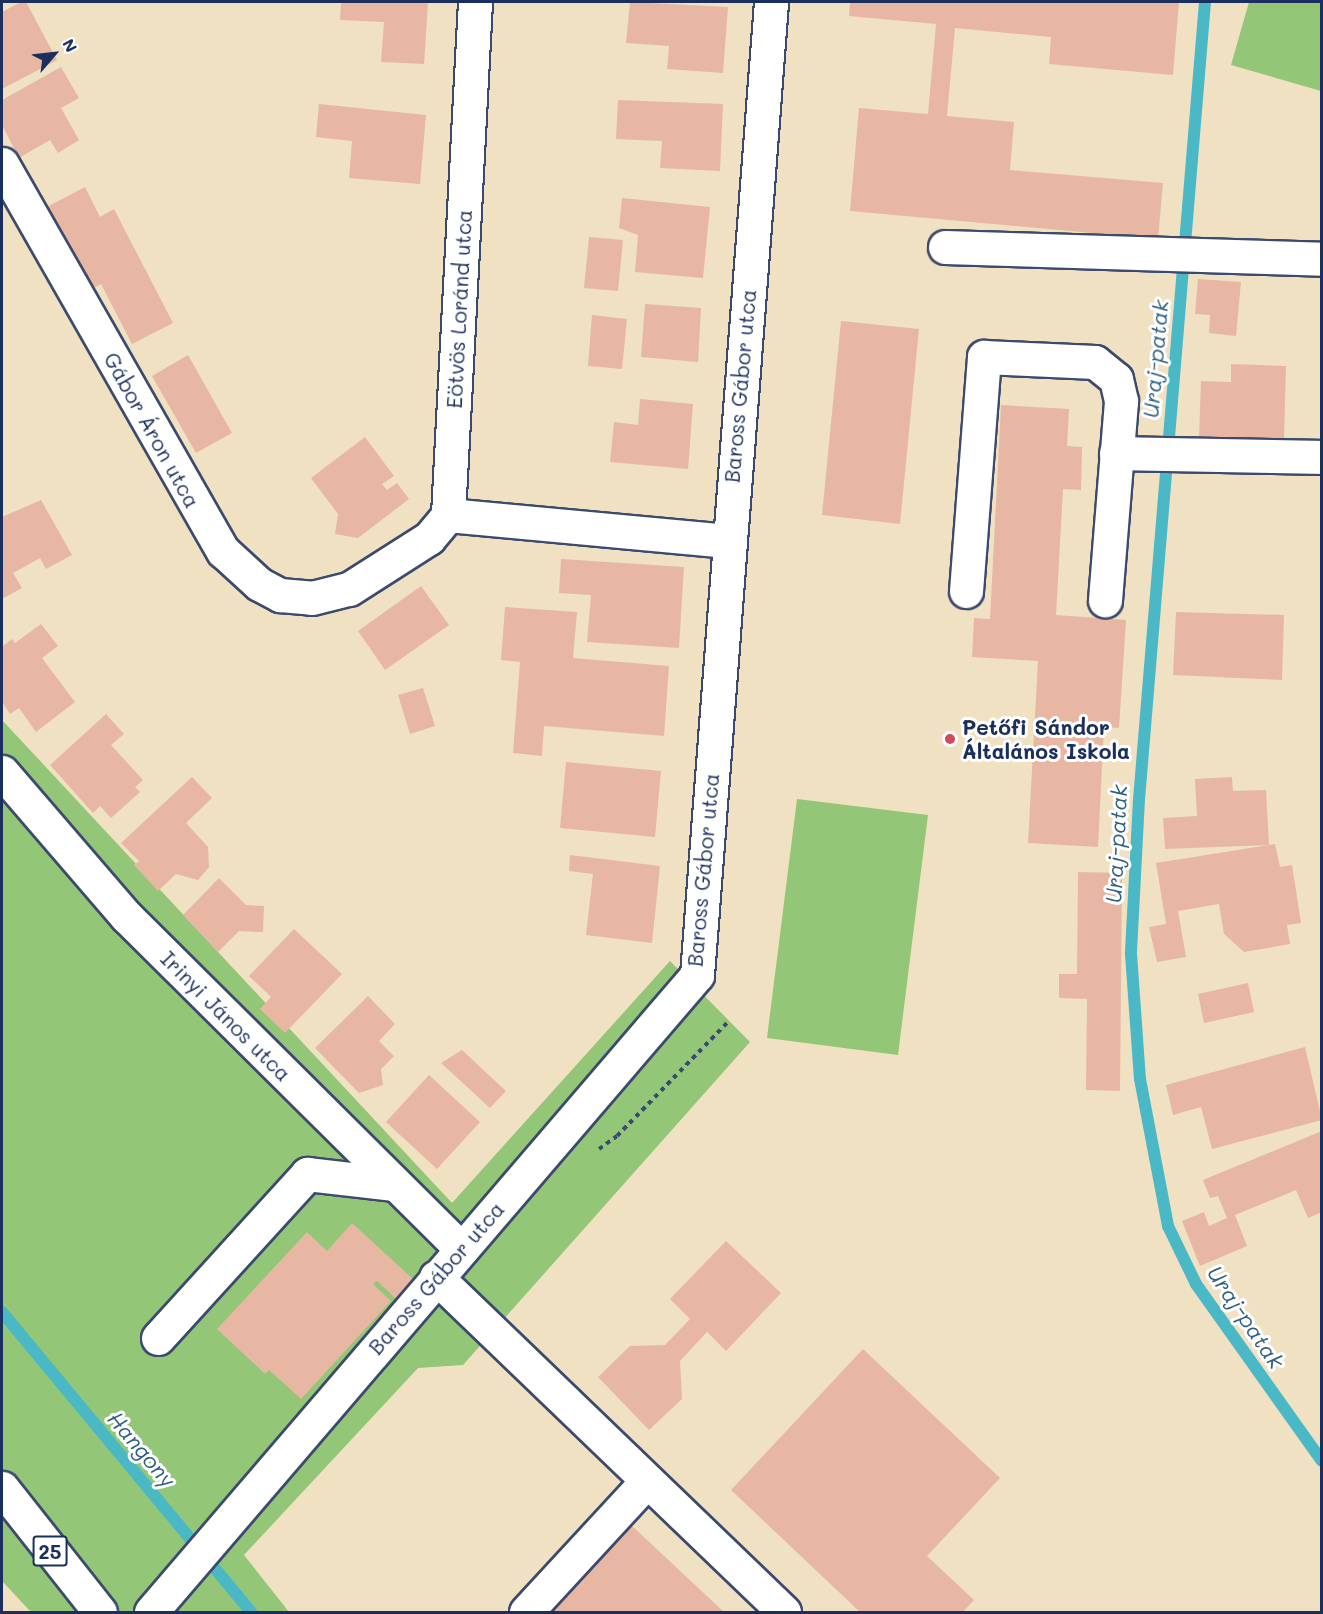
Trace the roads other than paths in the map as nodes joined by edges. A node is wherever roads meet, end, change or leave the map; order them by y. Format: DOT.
graph roads {
  1 [pos="475,2"];
  2 [pos="771,2"];
  3 [pos="2,164"];
  4 [pos="945,247"];
  5 [pos="1322,259"];
  6 [pos="1116,453"];
  7 [pos="1322,457"];
  8 [pos="448,515"];
  9 [pos="728,541"];
  10 [pos="966,591"];
  11 [pos="1105,600"];
  12 [pos="2,772"];
  13 [pos="394,1184"];
  14 [pos="461,1249"];
  15 [pos="436,1277"];
  16 [pos="158,1338"];
  17 [pos="646,1482"];
  18 [pos="2,1488"];
  19 [pos="100,1612"];
  20 [pos="151,1612"];
  21 [pos="526,1612"];
  22 [pos="784,1612"];
  1 -- 8 [label="street, Eötvös Loránd utca"];
  2 -- 9 [label="street, Baross Gábor utca"];
  3 -- 8 [label="street, Gábor Áron utca"];
  4 -- 5 [label="street"];
  6 -- 7 [label="street"];
  6 -- 10 [label="street"];
  6 -- 11 [label="street"];
  8 -- 9 [label="street"];
  9 -- 14 [label="street, Baross Gábor utca"];
  12 -- 13 [label="street, Irinyi János utca"];
  13 -- 14 [label="street, Irinyi János utca"];
  13 -- 16 [label="street"];
  14 -- 15 [label="street, Baross Gábor utca"];
  15 -- 17 [label="street"];
  15 -- 20 [label="street, Baross Gábor utca"];
  17 -- 21 [label="street"];
  17 -- 22 [label="street"];
  18 -- 19 [label="street, 25"];
}
